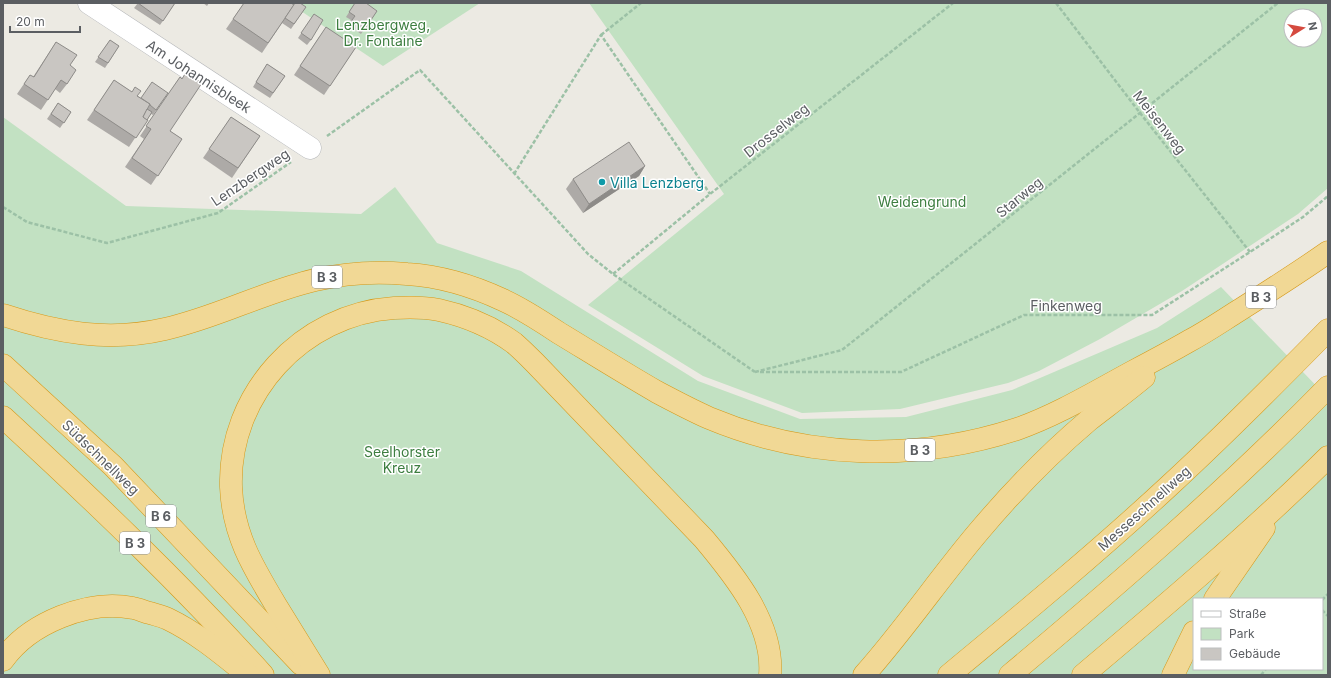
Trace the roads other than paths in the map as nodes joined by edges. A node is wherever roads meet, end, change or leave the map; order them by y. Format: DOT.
graph roads {
  1 [pos="89,3"];
  2 [pos="310,148"];
  3 [pos="1328,252"];
  4 [pos="3,315"];
  5 [pos="1328,330"];
  6 [pos="1193,340"];
  7 [pos="3,364"];
  8 [pos="1328,387"];
  9 [pos="3,417"];
  10 [pos="1328,457"];
  11 [pos="1283,501"];
  12 [pos="1216,598"];
  13 [pos="1193,634"];
  14 [pos="3,660"];
  15 [pos="248,675"];
  16 [pos="262,675"];
  17 [pos="312,675"];
  18 [pos="319,675"];
  19 [pos="770,675"];
  20 [pos="864,675"];
  21 [pos="949,675"];
  22 [pos="1010,675"];
  23 [pos="1083,675"];
  24 [pos="1173,675"];
  1 -- 2 [label="street, Am Johannisbleek"];
  3 -- 6 [label="highway, B 3"];
  4 -- 6 [label="highway, B 3"];
  5 -- 21 [label="highway, Messeschnellweg"];
  6 -- 20 [label="highway"];
  7 -- 17 [label="highway, Südschnellweg / B 6"];
  8 -- 22 [label="highway"];
  9 -- 16 [label="highway, B 3"];
  10 -- 11 [label="highway"];
  11 -- 12 [label="highway"];
  11 -- 23 [label="highway"];
  13 -- 24 [label="highway"];
  14 -- 15 [label="highway"];
  18 -- 19 [label="highway"];
}
